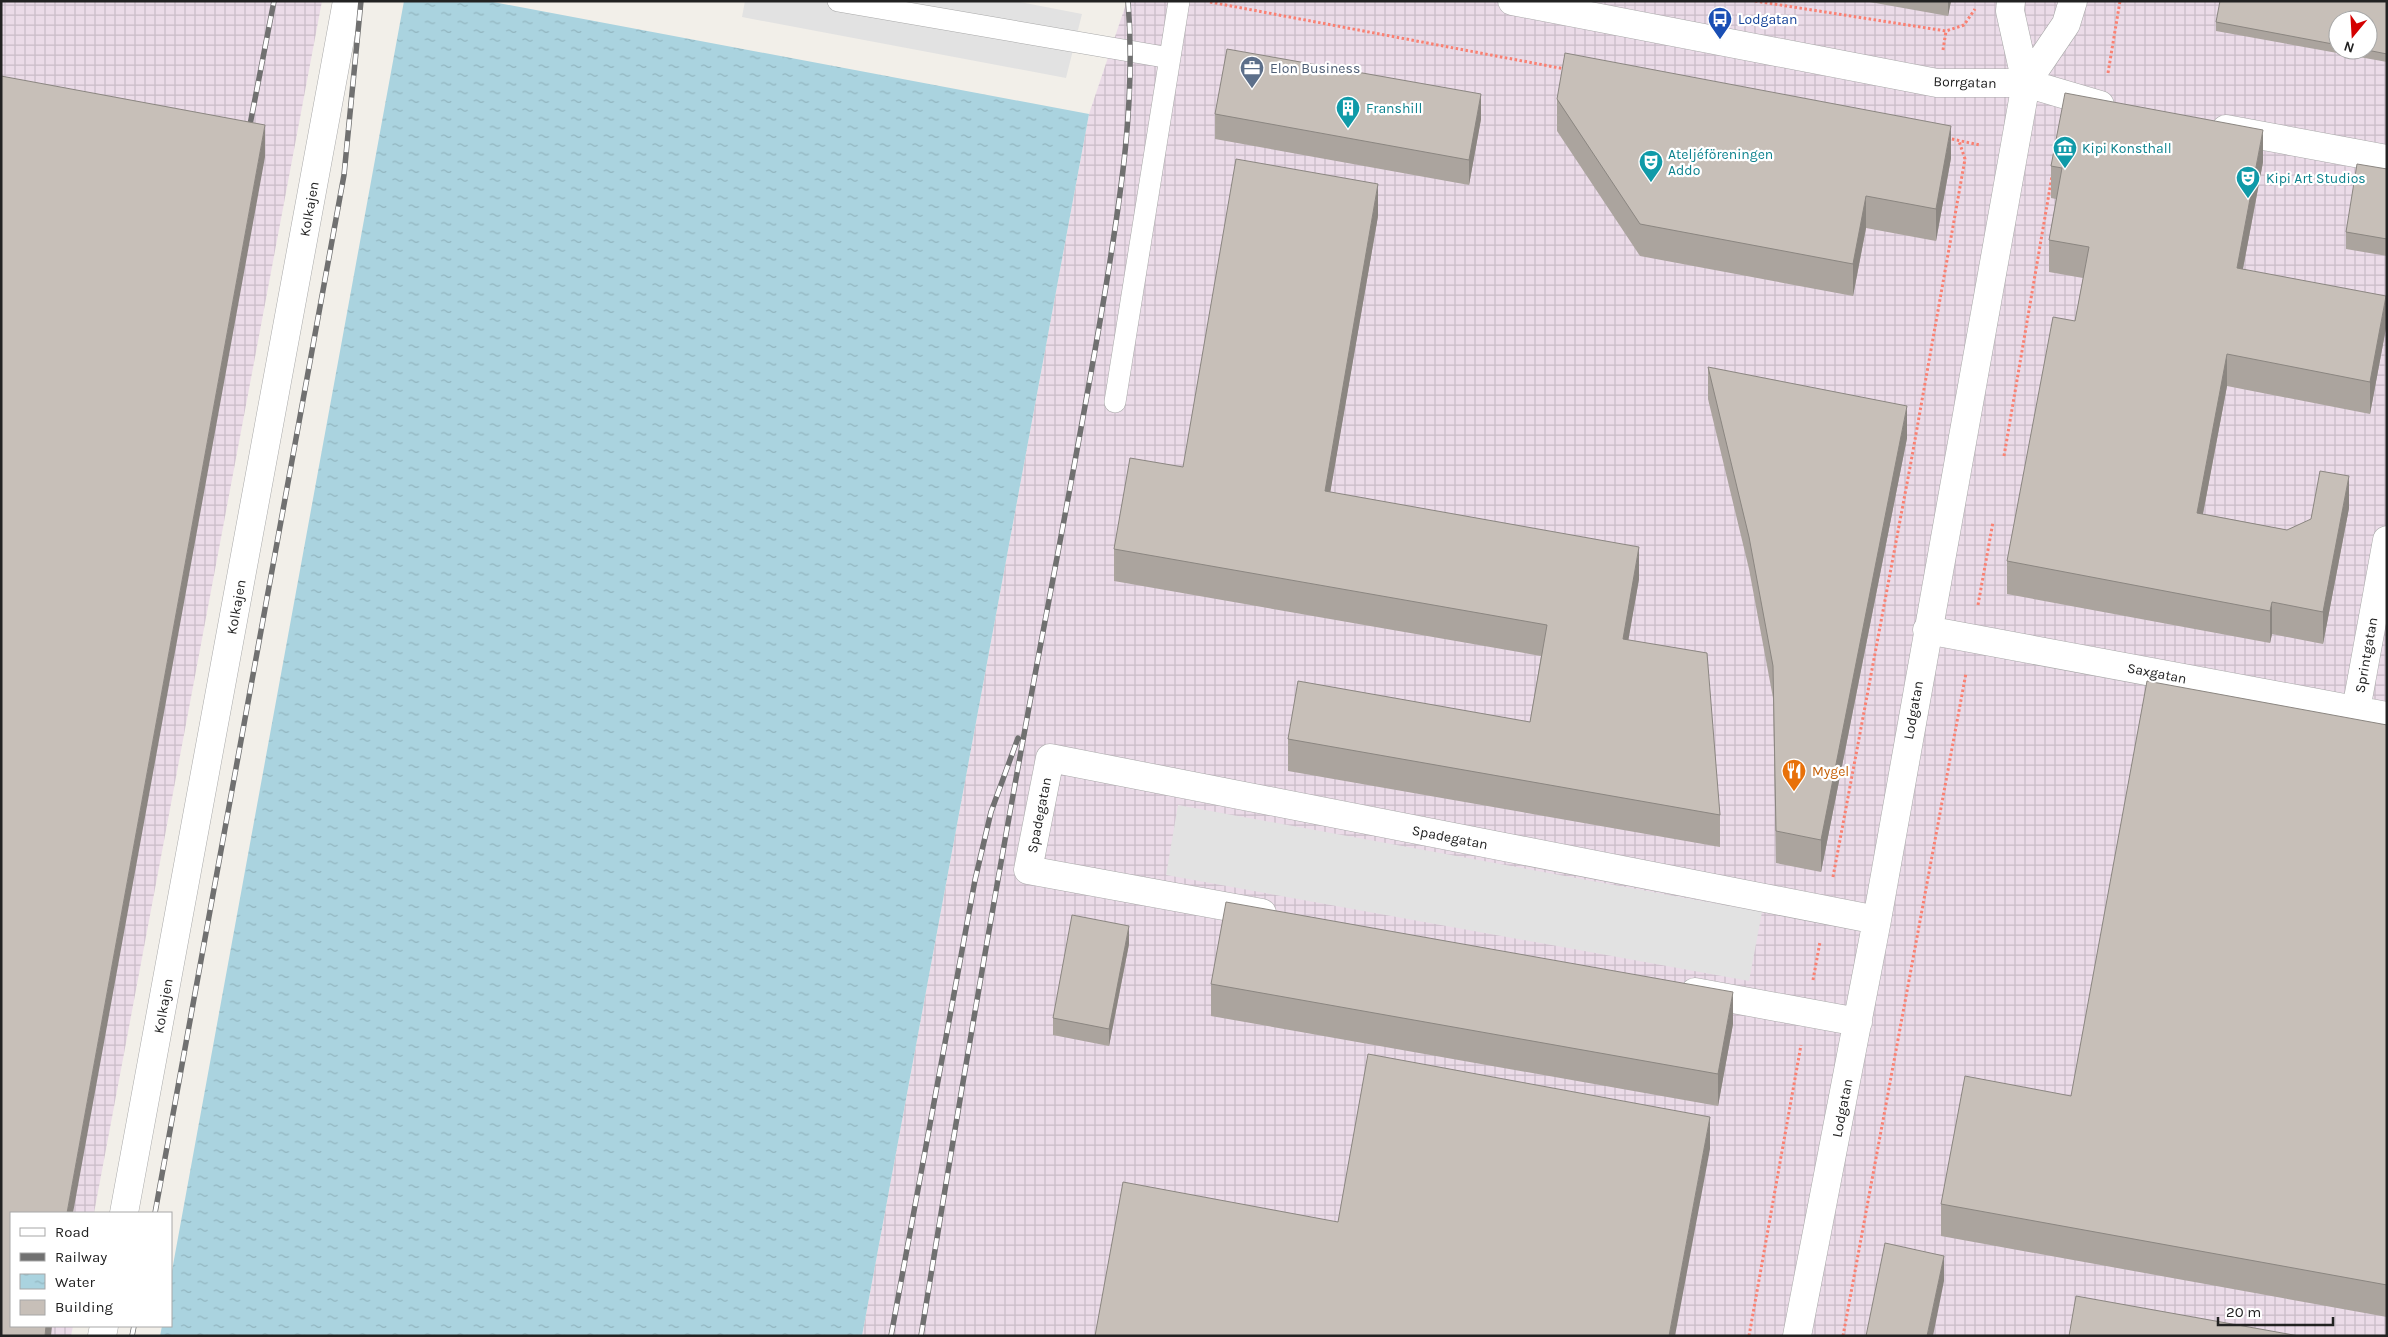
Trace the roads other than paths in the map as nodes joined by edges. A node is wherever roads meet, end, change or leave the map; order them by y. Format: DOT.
graph roads {
  1 [pos="347,1"];
  2 [pos="838,1"];
  3 [pos="1179,1"];
  4 [pos="1512,1"];
  5 [pos="2012,1"];
  6 [pos="2068,9"];
  7 [pos="1170,58"];
  8 [pos="2026,83"];
  9 [pos="2114,108"];
  10 [pos="2202,124"];
  11 [pos="2387,158"];
  12 [pos="1115,402"];
  13 [pos="2387,540"];
  14 [pos="1927,630"];
  15 [pos="2356,710"];
  16 [pos="2387,716"];
  17 [pos="1282,916"];
  18 [pos="1877,920"];
  19 [pos="1672,988"];
  20 [pos="1858,1022"];
  21 [pos="124,1212"];
  22 [pos="1797,1336"];
  1 -- 21 [label="street, Kolkajen"];
  2 -- 7 [label="lane"];
  3 -- 7 [label="lane"];
  4 -- 8 [label="street, Borrgatan"];
  5 -- 8 [label="street, Lodgatan"];
  6 -- 8 [label="street, Lodgatan"];
  7 -- 12 [label="lane"];
  8 -- 9 [label="street, Borrgatan"];
  8 -- 14 [label="street, Lodgatan"];
  10 -- 11 [label="street"];
  13 -- 15 [label="street, Sprintgatan"];
  14 -- 15 [label="street, Saxgatan"];
  14 -- 18 [label="street, Lodgatan"];
  15 -- 16 [label="street, Saxgatan"];
  17 -- 18 [label="street, Spadegatan"];
  18 -- 20 [label="street, Lodgatan"];
  19 -- 20 [label="street"];
  20 -- 22 [label="street, Lodgatan"];
}
